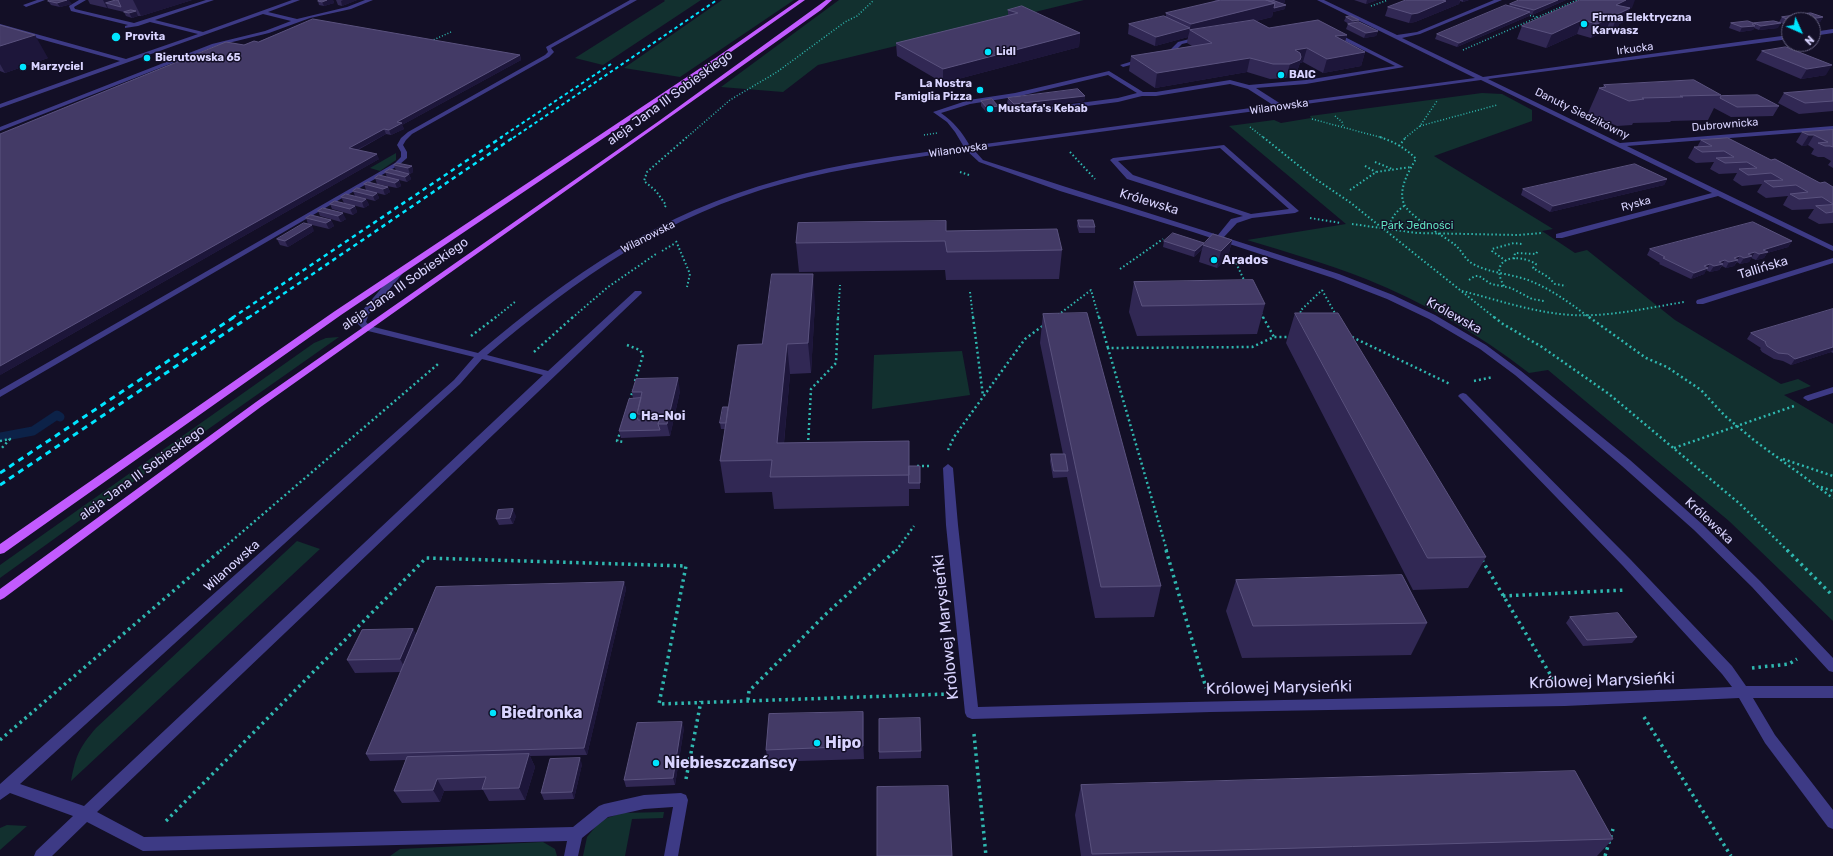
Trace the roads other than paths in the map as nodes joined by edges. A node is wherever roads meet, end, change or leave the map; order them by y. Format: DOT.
graph roads {
  1 [pos="42,0"];
  2 [pos="83,0"];
  3 [pos="211,0"];
  4 [pos="297,0"];
  5 [pos="370,0"];
  6 [pos="634,0"];
  7 [pos="802,0"];
  8 [pos="829,0"];
  9 [pos="1320,0"];
  10 [pos="1499,0"];
  11 [pos="26,5"];
  12 [pos="262,12"];
  13 [pos="150,20"];
  14 [pos="297,21"];
  15 [pos="136,25"];
  16 [pos="0,26"];
  17 [pos="127,28"];
  18 [pos="1329,31"];
  19 [pos="1833,31"];
  20 [pos="1821,33"];
  21 [pos="202,34"];
  22 [pos="1208,36"];
  23 [pos="1396,37"];
  24 [pos="1781,38"];
  25 [pos="1158,56"];
  26 [pos="1151,58"];
  27 [pos="126,61"];
  28 [pos="1123,65"];
  29 [pos="1484,80"];
  30 [pos="1250,87"];
  31 [pos="1142,94"];
  32 [pos="1015,95"];
  33 [pos="0,106"];
  34 [pos="1281,107"];
  35 [pos="1833,128"];
  36 [pos="0,130"];
  37 [pos="1618,145"];
  38 [pos="968,148"];
  39 [pos="1718,194"];
  40 [pos="1251,216"];
  41 [pos="1560,236"];
  42 [pos="1219,238"];
  43 [pos="1833,249"];
  44 [pos="1833,260"];
  45 [pos="399,273"];
  46 [pos="638,293"];
  47 [pos="1700,302"];
  48 [pos="368,328"];
  49 [pos="480,356"];
  50 [pos="550,374"];
  51 [pos="1833,390"];
  52 [pos="0,394"];
  53 [pos="1463,396"];
  54 [pos="1808,398"];
  55 [pos="948,468"];
  56 [pos="0,550"];
  57 [pos="0,594"];
  58 [pos="1833,667"];
  59 [pos="1743,692"];
  60 [pos="1833,692"];
  61 [pos="4,789"];
  62 [pos="85,813"];
  63 [pos="1833,822"];
  64 [pos="576,834"];
  65 [pos="41,856"];
  66 [pos="571,856"];
  67 [pos="671,856"];
  1 -- 11 [label="street"];
  2 -- 15 [label="street"];
  3 -- 13 [label="street"];
  4 -- 12 [label="street"];
  5 -- 14 [label="street"];
  6 -- 52 [label="street"];
  7 -- 45 [label="main road, aleja Jana III Sobieskiego"];
  8 -- 48 [label="main road, aleja Jana III Sobieskiego"];
  9 -- 23 [label="street, Danuty Siedzikówny"];
  10 -- 23 [label="street"];
  12 -- 14 [label="street"];
  12 -- 21 [label="street"];
  13 -- 15 [label="street"];
  13 -- 21 [label="street"];
  14 -- 36 [label="street"];
  15 -- 17 [label="street"];
  16 -- 27 [label="street"];
  18 -- 30 [label="street"];
  19 -- 20 [label="street"];
  21 -- 27 [label="street"];
  22 -- 25 [label="street"];
  23 -- 29 [label="street, Danuty Siedzikówny"];
  24 -- 29 [label="street, Irkucka"];
  26 -- 28 [label="street"];
  27 -- 33 [label="street"];
  29 -- 34 [label="street, Wilanowska"];
  29 -- 37 [label="street, Danuty Siedzikówny"];
  30 -- 31 [label="street"];
  30 -- 34 [label="street"];
  31 -- 32 [label="street"];
  31 -- 32 [label="street"];
  32 -- 38 [label="street, Królewska"];
  34 -- 38 [label="street, Wilanowska"];
  35 -- 37 [label="street, Dubrownicka"];
  37 -- 39 [label="street, Danuty Siedzikówny"];
  38 -- 42 [label="street, Królewska"];
  38 -- 49 [label="street, Wilanowska"];
  39 -- 41 [label="street, Ryska"];
  39 -- 43 [label="street, Danuty Siedzikówny"];
  40 -- 40 [label="street"];
  40 -- 42 [label="street"];
  42 -- 58 [label="street, Królewska"];
  44 -- 47 [label="street, Tallińska"];
  45 -- 48 [label="street"];
  45 -- 56 [label="main road, aleja Jana III Sobieskiego"];
  46 -- 50 [label="street"];
  48 -- 49 [label="street"];
  48 -- 57 [label="main road, aleja Jana III Sobieskiego"];
  49 -- 50 [label="street"];
  49 -- 61 [label="street, Wilanowska"];
  50 -- 62 [label="street"];
  51 -- 54 [label="street"];
  53 -- 59 [label="street"];
  55 -- 59 [label="street, Królowej Marysieńki"];
  59 -- 60 [label="street, Królowej Marysieńki"];
  59 -- 63 [label="street"];
  61 -- 62 [label="street"];
  62 -- 64 [label="street"];
  62 -- 65 [label="street"];
  64 -- 66 [label="street"];
  64 -- 67 [label="street"];
}
